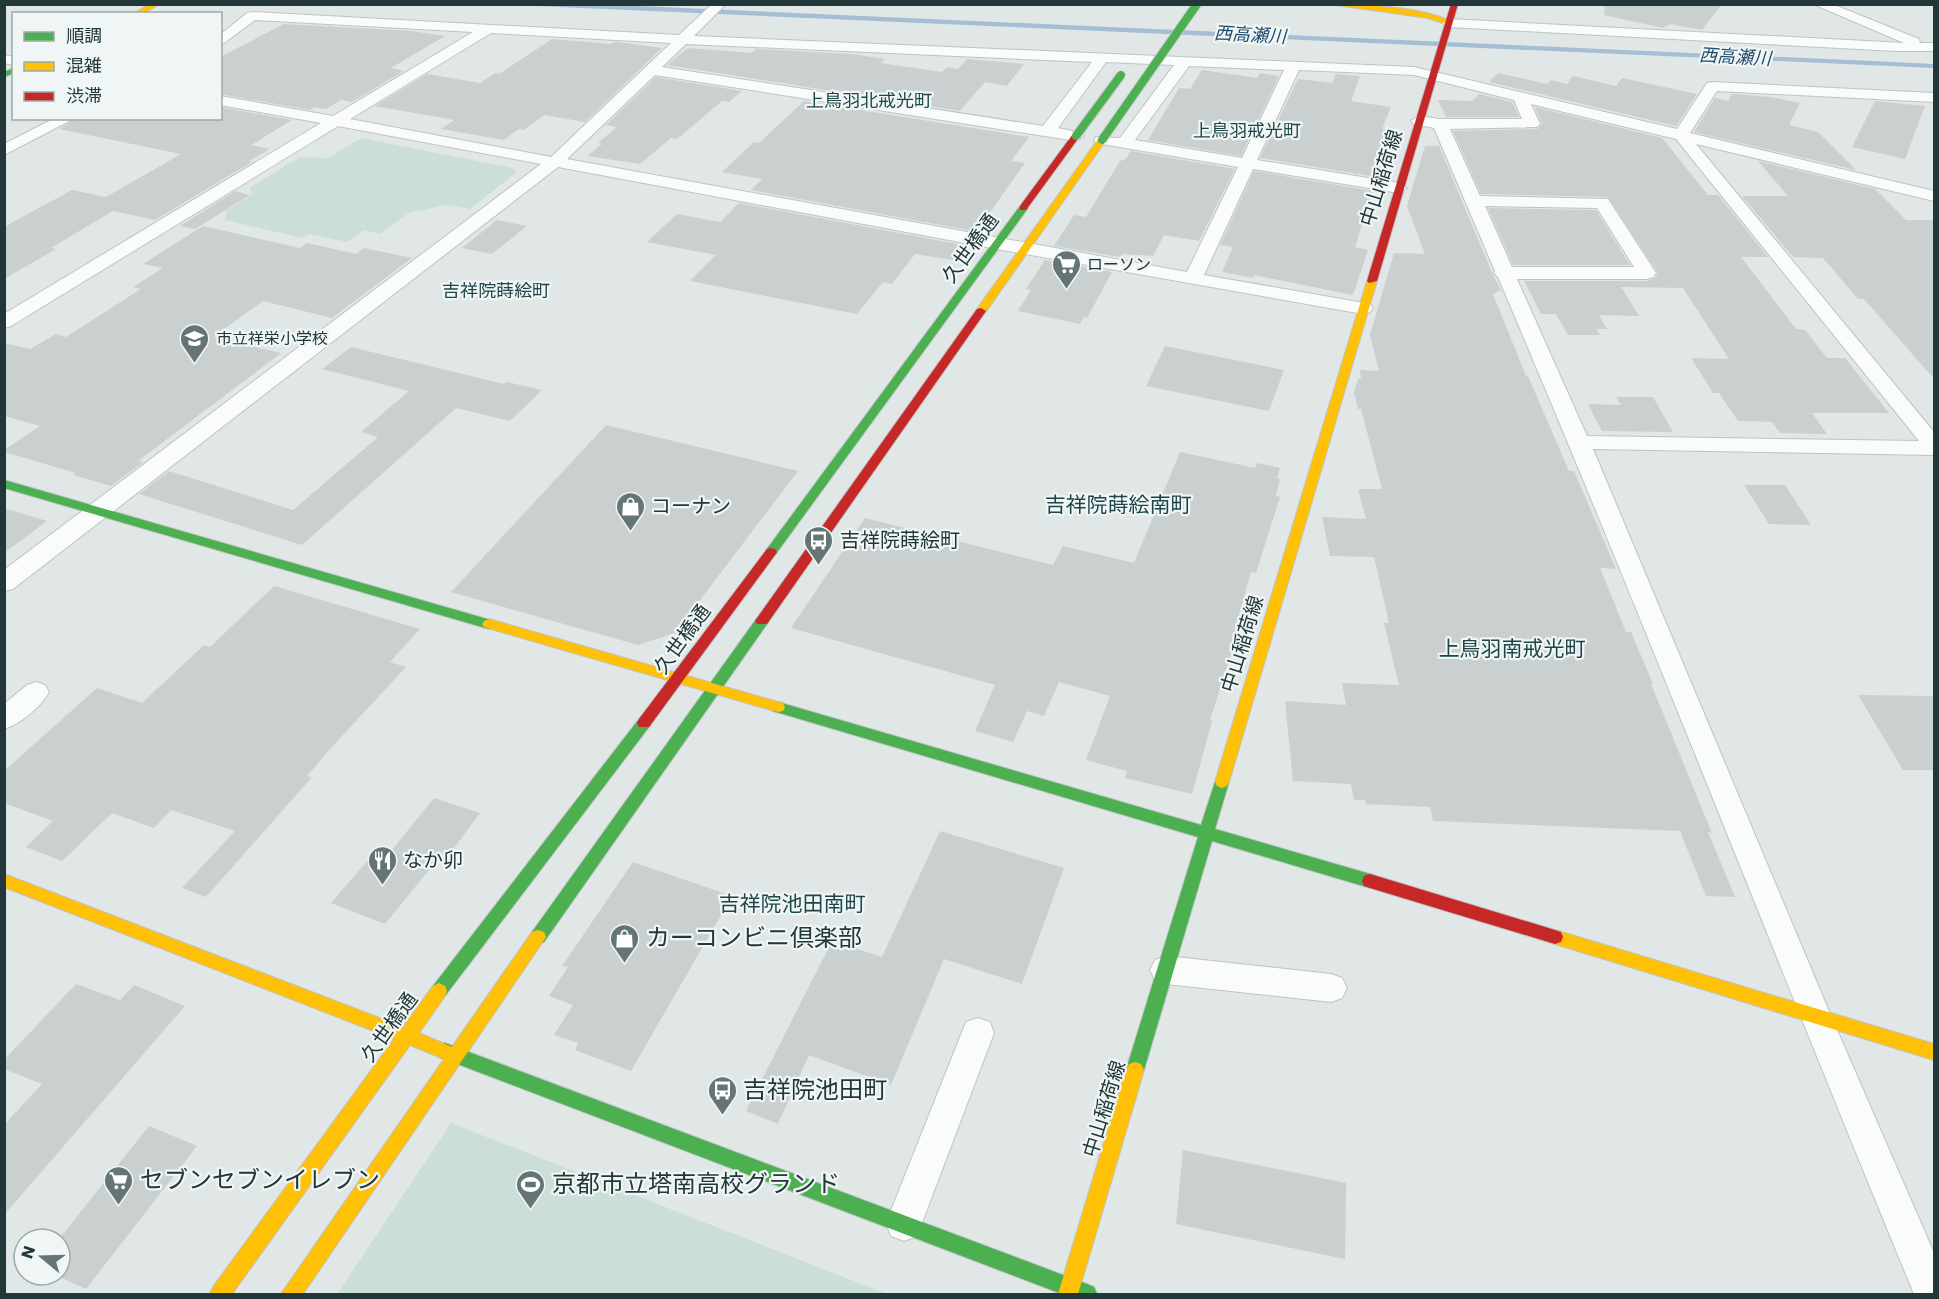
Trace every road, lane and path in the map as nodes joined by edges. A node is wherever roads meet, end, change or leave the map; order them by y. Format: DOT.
graph roads {
  1 [pos="720,4"];
  2 [pos="1197,4"];
  3 [pos="1332,4"];
  4 [pos="1455,4"];
  5 [pos="1818,5"];
  6 [pos="1449,25"];
  7 [pos="488,29"];
  8 [pos="222,40"];
  9 [pos="685,40"];
  10 [pos="1145,42"];
  11 [pos="1928,46"];
  12 [pos="1101,58"];
  13 [pos="1184,62"];
  14 [pos="1293,67"];
  15 [pos="1436,68"];
  16 [pos="653,70"];
  17 [pos="1520,96"];
  18 [pos="1935,97"];
  19 [pos="222,100"];
  20 [pos="64,120"];
  21 [pos="338,121"];
  22 [pos="1429,122"];
  23 [pos="1047,132"];
  24 [pos="1681,135"];
  25 [pos="1076,136"];
  26 [pos="1102,140"];
  27 [pos="1124,144"];
  28 [pos="4,150"];
  29 [pos="556,161"];
  30 [pos="1248,164"];
  31 [pos="1399,188"];
  32 [pos="1935,196"];
  33 [pos="1472,201"];
  34 [pos="997,244"];
  35 [pos="1026,249"];
  36 [pos="1503,273"];
  37 [pos="1193,278"];
  38 [pos="1362,308"];
  39 [pos="4,322"];
  40 [pos="1579,442"];
  41 [pos="1935,447"];
  42 [pos="4,484"];
  43 [pos="100,512"];
  44 [pos="4,584"];
  45 [pos="678,678"];
  46 [pos="716,688"];
  47 [pos="36,692"];
  48 [pos="4,719"];
  49 [pos="1207,831"];
  50 [pos="4,880"];
  51 [pos="1166,970"];
  52 [pos="1331,988"];
  53 [pos="1815,1016"];
  54 [pos="978,1034"];
  55 [pos="406,1035"];
  56 [pos="1935,1052"];
  57 [pos="455,1055"];
  58 [pos="904,1223"];
  59 [pos="1069,1291"];
  60 [pos="220,1294"];
  61 [pos="291,1294"];
  62 [pos="1087,1294"];
  63 [pos="1933,1294"];
  1 -- 9 [label="street"];
  2 -- 26 [label="street, bridge"];
  3 -- 6 [label="street"];
  4 -- 6 [label="street, 中山稲荷線"];
  5 -- 11 [label="street"];
  6 -- 11 [label="street"];
  6 -- 15 [label="street, 中山稲荷線"];
  7 -- 8 [label="street"];
  7 -- 9 [label="street"];
  7 -- 21 [label="street"];
  9 -- 12 [label="street"];
  9 -- 16 [label="street"];
  10 -- 25 [label="street, 久世橋通, bridge"];
  12 -- 13 [label="street"];
  12 -- 23 [label="street"];
  13 -- 14 [label="street"];
  13 -- 27 [label="street"];
  14 -- 15 [label="street"];
  14 -- 30 [label="street"];
  15 -- 17 [label="street"];
  15 -- 22 [label="street, 中山稲荷線"];
  16 -- 23 [label="street"];
  16 -- 29 [label="street"];
  17 -- 22 [label="street"];
  17 -- 24 [label="street"];
  18 -- 24 [label="street"];
  19 -- 21 [label="street"];
  20 -- 28 [label="street"];
  21 -- 29 [label="street"];
  21 -- 39 [label="street"];
  22 -- 31 [label="street, 中山稲荷線"];
  22 -- 33 [label="street"];
  23 -- 25 [label="street"];
  24 -- 32 [label="street"];
  24 -- 41 [label="street"];
  25 -- 34 [label="street, 久世橋通"];
  26 -- 27 [label="street"];
  26 -- 35 [label="street"];
  27 -- 30 [label="street"];
  29 -- 34 [label="street"];
  29 -- 43 [label="street"];
  30 -- 31 [label="street"];
  30 -- 37 [label="street"];
  31 -- 38 [label="street, 中山稲荷線"];
  33 -- 36 [label="street"];
  33 -- 36 [label="street"];
  34 -- 35 [label="street"];
  34 -- 45 [label="street, 久世橋通"];
  35 -- 37 [label="street"];
  35 -- 46 [label="street"];
  36 -- 40 [label="street"];
  37 -- 38 [label="street"];
  38 -- 49 [label="street, 中山稲荷線"];
  40 -- 41 [label="street"];
  40 -- 53 [label="street"];
  42 -- 43 [label="street"];
  43 -- 44 [label="street"];
  43 -- 45 [label="street"];
  45 -- 46 [label="street"];
  45 -- 55 [label="street, 久世橋通"];
  46 -- 49 [label="street"];
  46 -- 57 [label="street"];
  47 -- 48 [label="street"];
  49 -- 51 [label="street, 中山稲荷線"];
  49 -- 53 [label="street"];
  50 -- 55 [label="street"];
  51 -- 52 [label="street"];
  51 -- 59 [label="street, 中山稲荷線"];
  53 -- 56 [label="street"];
  53 -- 63 [label="street"];
  54 -- 58 [label="street"];
  55 -- 57 [label="street"];
  55 -- 60 [label="street, 久世橋通"];
  57 -- 58 [label="street"];
  57 -- 61 [label="street"];
  58 -- 59 [label="street"];
  59 -- 62 [label="street"];
}
